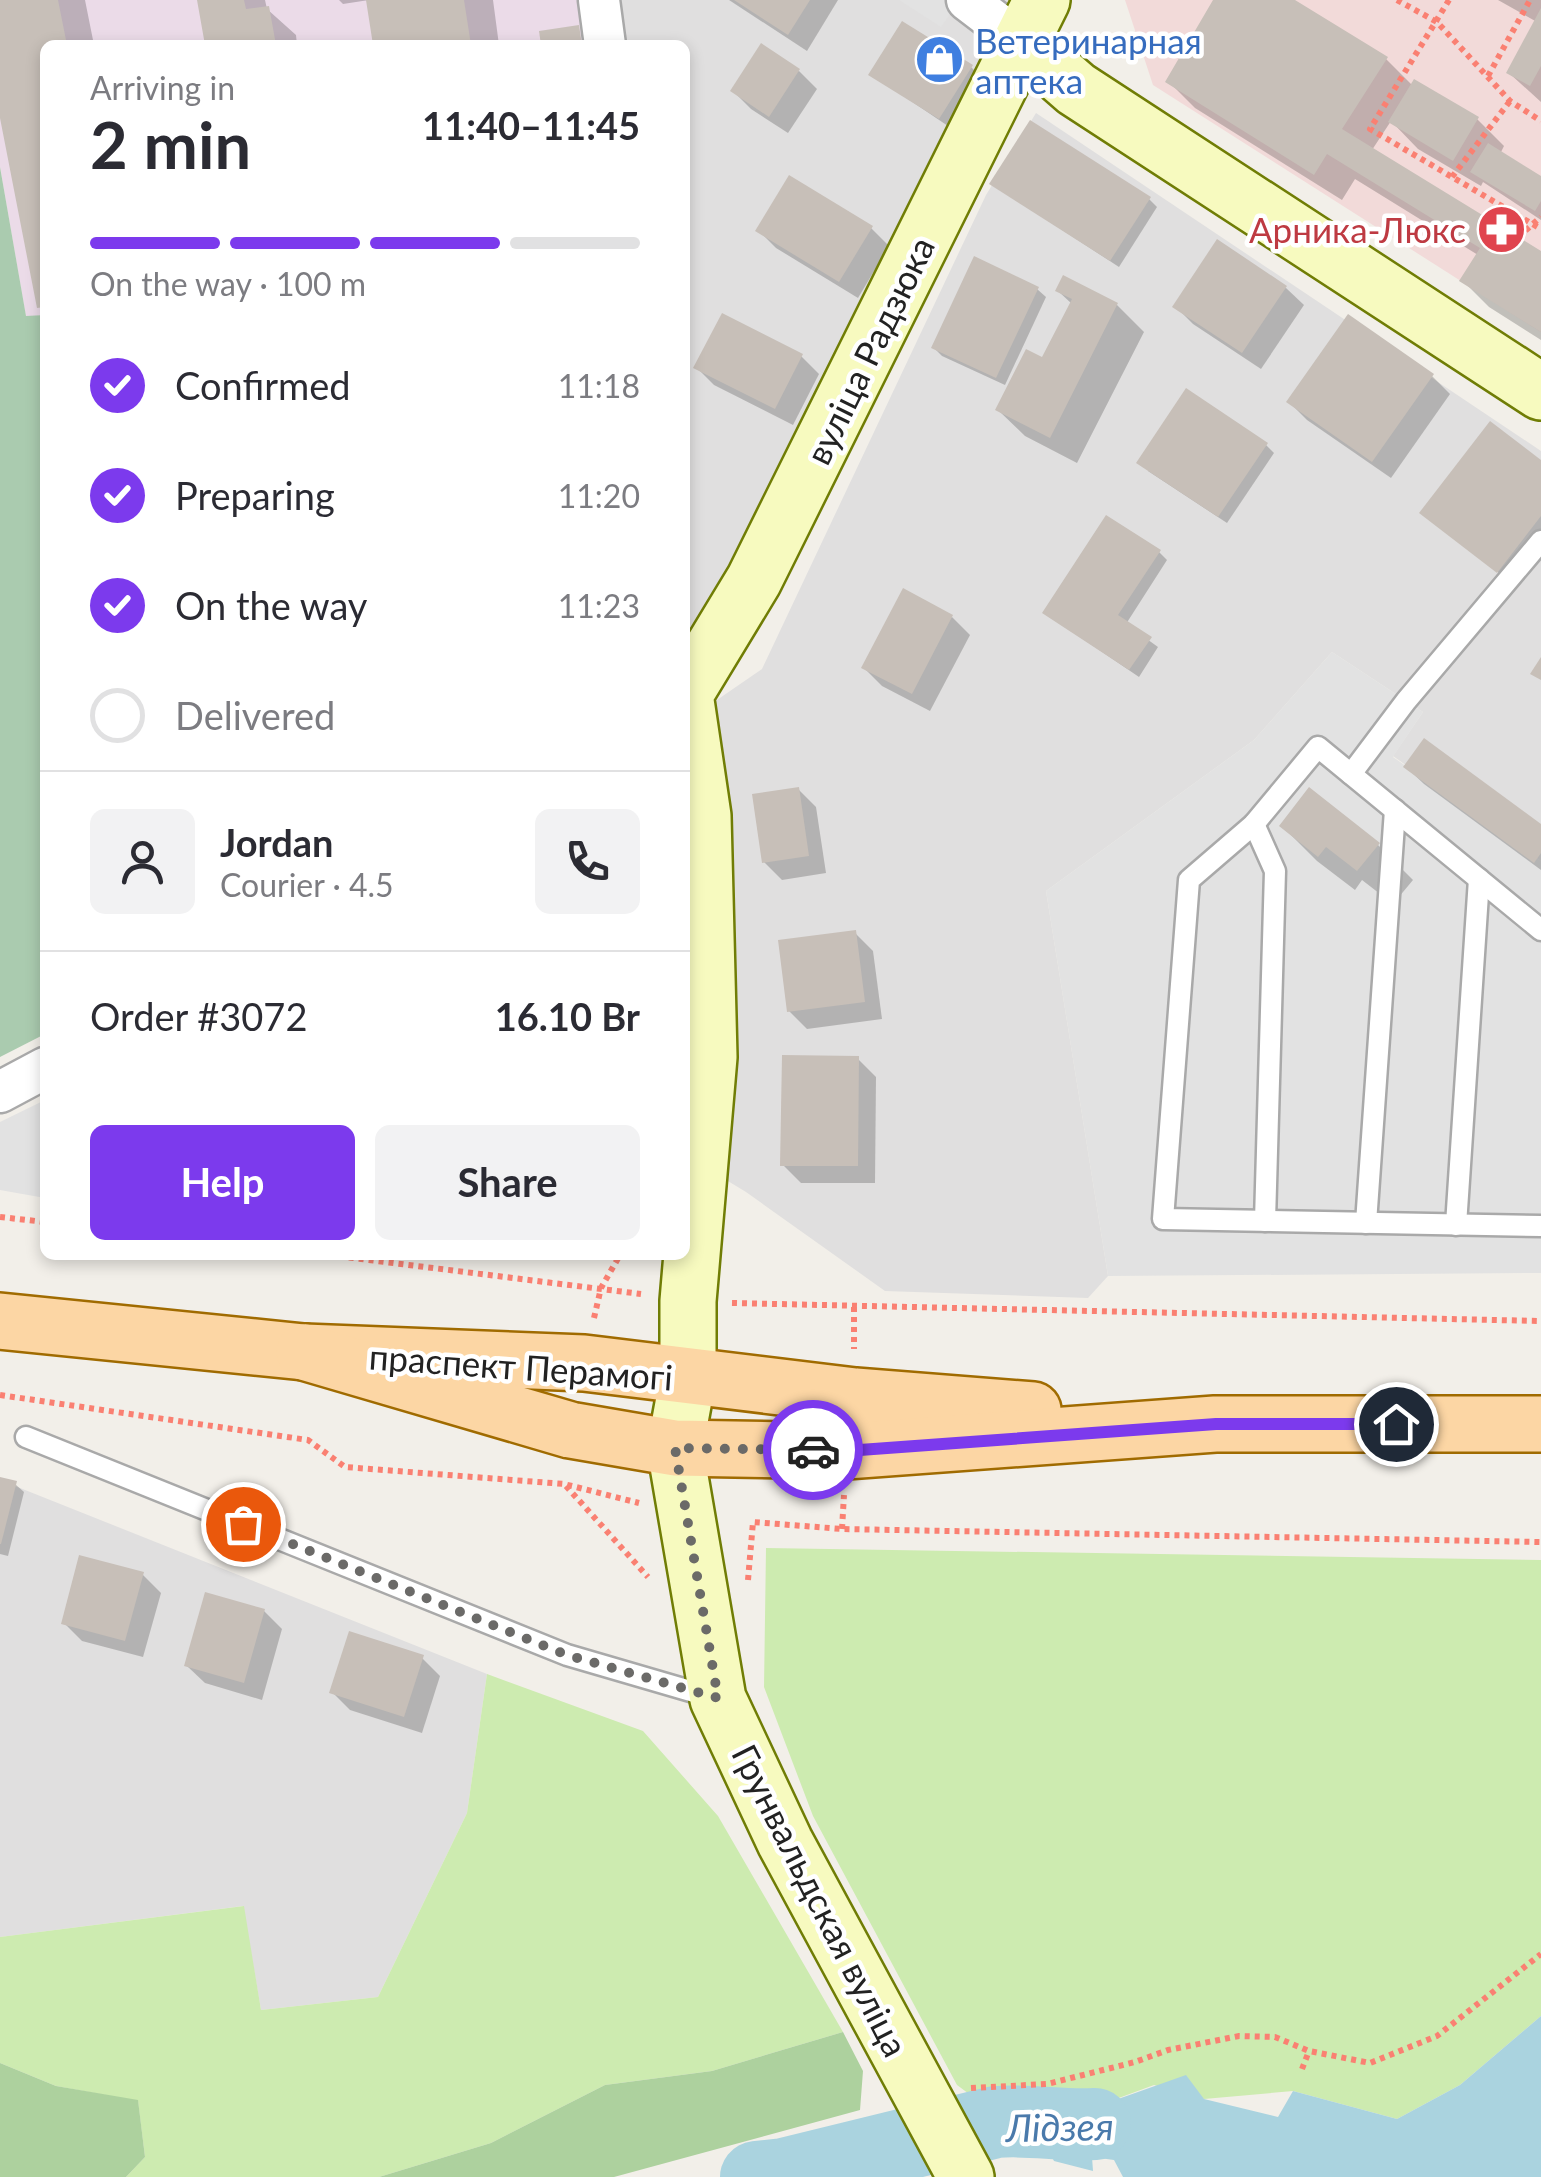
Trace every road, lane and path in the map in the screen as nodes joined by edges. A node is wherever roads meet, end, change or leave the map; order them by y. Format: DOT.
graph roads {
  1 [pos="600,0"];
  2 [pos="967,0"];
  3 [pos="1399,0"];
  4 [pos="1449,0"];
  5 [pos="1530,0"];
  6 [pos="1032,21"];
  7 [pos="1437,22"];
  8 [pos="604,40"];
  9 [pos="1488,76"];
  10 [pos="1510,101"];
  11 [pos="1541,108"];
  12 [pos="1538,119"];
  13 [pos="1452,176"];
  14 [pos="1541,216"];
  15 [pos="1532,224"];
  16 [pos="1541,228"];
  17 [pos="1518,237"];
  18 [pos="1541,392"];
  19 [pos="1541,541"];
  20 [pos="690,685"];
  21 [pos="690,727"];
  22 [pos="1351,774"];
  23 [pos="1395,810"];
  24 [pos="1254,824"];
  25 [pos="1479,879"];
  26 [pos="1541,930"];
  27 [pos="40,1071"];
  28 [pos="0,1092"];
  29 [pos="0,1216"];
  30 [pos="40,1221"];
  31 [pos="1265,1221"];
  32 [pos="1366,1223"];
  33 [pos="1456,1225"];
  34 [pos="1541,1226"];
  35 [pos="367,1260"];
  36 [pos="688,1302"];
  37 [pos="0,1321"];
  38 [pos="1541,1321"];
  39 [pos="304,1352"];
  40 [pos="688,1377"];
  41 [pos="0,1395"];
  42 [pos="1216,1424"];
  43 [pos="1541,1424"];
  44 [pos="26,1437"];
  45 [pos="675,1448"];
  46 [pos="686,1516"];
  47 [pos="753,1522"];
  48 [pos="1541,1542"];
  49 [pos="748,1587"];
  50 [pos="718,1698"];
  51 [pos="1541,1954"];
  52 [pos="1309,2051"];
  53 [pos="1302,2069"];
  54 [pos="970,2088"];
  55 [pos="966,2177"];
  1 -- 8 [label="street"];
  2 -- 6 [label="street"];
  3 -- 7 [label="path"];
  4 -- 7 [label="path"];
  5 -- 9 [label="path"];
  6 -- 18 [label="street"];
  6 -- 20 [label="street, вуліца Радзюка"];
  7 -- 9 [label="path"];
  7 -- 13 [label="path"];
  9 -- 10 [label="path"];
  10 -- 12 [label="path"];
  10 -- 13 [label="path"];
  11 -- 12 [label="path"];
  13 -- 15 [label="path"];
  14 -- 15 [label="path"];
  15 -- 16 [label="path"];
  15 -- 17 [label="path"];
  19 -- 22 [label="lane"];
  21 -- 36 [label="street, Грунвальдская вуліца"];
  22 -- 23 [label="lane"];
  22 -- 24 [label="lane"];
  23 -- 25 [label="lane"];
  23 -- 32 [label="lane"];
  24 -- 31 [label="lane"];
  24 -- 31 [label="lane"];
  25 -- 26 [label="lane"];
  25 -- 33 [label="lane"];
  27 -- 28 [label="street"];
  29 -- 30 [label="path"];
  31 -- 32 [label="lane"];
  32 -- 33 [label="lane"];
  33 -- 34 [label="lane"];
  35 -- 36 [label="path"];
  36 -- 38 [label="path"];
  36 -- 40 [label="street, Грунвальдская вуліца"];
  37 -- 39 [label="main road, праспект Перамогі"];
  39 -- 40 [label="main road, праспект Перамогі"];
  39 -- 45 [label="main road, праспект Перамогі"];
  40 -- 42 [label="main road, праспект Перамогі"];
  40 -- 45 [label="street, Грунвальдская вуліца"];
  41 -- 46 [label="path"];
  42 -- 43 [label="main road, праспект Перамогі"];
  42 -- 45 [label="main road, праспект Перамогі"];
  44 -- 50 [label="lane"];
  45 -- 46 [label="street, Грунвальдская вуліца"];
  46 -- 47 [label="path"];
  46 -- 50 [label="street, Грунвальдская вуліца"];
  47 -- 48 [label="path"];
  47 -- 49 [label="path"];
  50 -- 55 [label="street, Грунвальдская вуліца"];
  51 -- 52 [label="path"];
  52 -- 53 [label="path"];
  52 -- 54 [label="path"];
}
